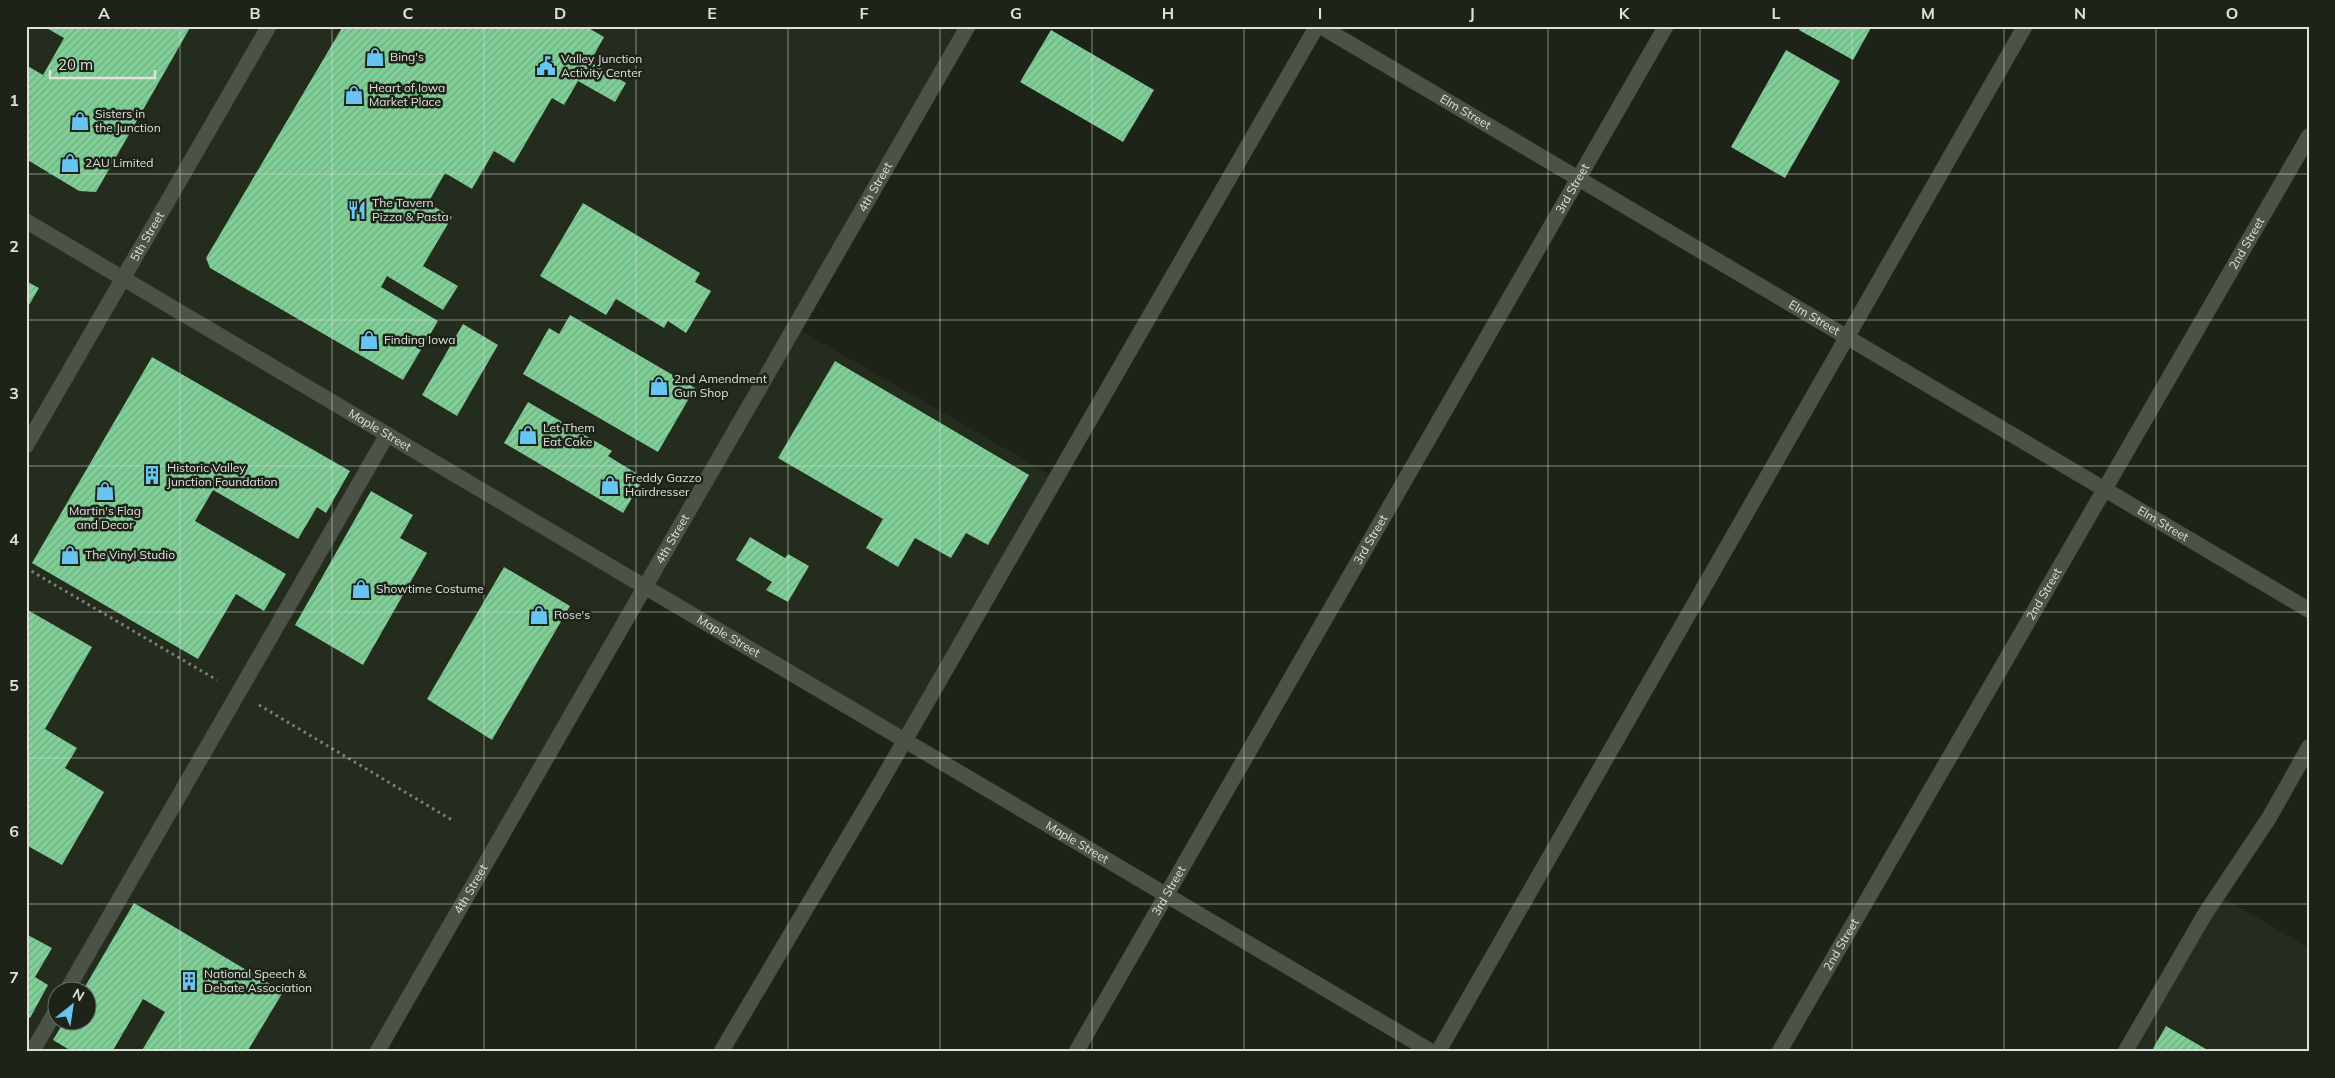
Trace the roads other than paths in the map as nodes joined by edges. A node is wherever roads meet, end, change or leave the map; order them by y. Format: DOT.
graph roads {
  1 [pos="269,26"];
  2 [pos="968,26"];
  3 [pos="1318,26"];
  4 [pos="1666,26"];
  5 [pos="2025,26"];
  6 [pos="2309,136"];
  7 [pos="1579,179"];
  8 [pos="26,221"];
  9 [pos="124,278"];
  10 [pos="1846,337"];
  11 [pos="387,435"];
  12 [pos="26,446"];
  13 [pos="2104,490"];
  14 [pos="645,587"];
  15 [pos="2309,610"];
  16 [pos="904,741"];
  17 [pos="2309,747"];
  18 [pos="1166,895"];
  19 [pos="73,980"];
  20 [pos="48,1024"];
  21 [pos="32,1052"];
  22 [pos="377,1052"];
  23 [pos="721,1052"];
  24 [pos="1076,1052"];
  25 [pos="1432,1052"];
  26 [pos="1438,1052"];
  27 [pos="1779,1052"];
  28 [pos="2125,1052"];
  1 -- 9 [label="street, 5th Street"];
  2 -- 14 [label="street, 4th Street"];
  3 -- 7 [label="street, Elm Street"];
  3 -- 16 [label="street"];
  4 -- 7 [label="street, 3rd Street"];
  5 -- 10 [label="street"];
  6 -- 13 [label="street, 2nd Street"];
  7 -- 10 [label="street, Elm Street"];
  7 -- 18 [label="street, 3rd Street"];
  8 -- 9 [label="street, Maple Street"];
  9 -- 11 [label="street, Maple Street"];
  9 -- 12 [label="street, 5th Street"];
  10 -- 13 [label="street, Elm Street"];
  10 -- 26 [label="street"];
  11 -- 14 [label="street, Maple Street"];
  11 -- 19 [label="street"];
  13 -- 15 [label="street, Elm Street"];
  13 -- 27 [label="street, 2nd Street"];
  14 -- 16 [label="street, Maple Street"];
  14 -- 22 [label="street, 4th Street"];
  16 -- 18 [label="street, Maple Street"];
  16 -- 23 [label="street"];
  17 -- 28 [label="street"];
  18 -- 24 [label="street, 3rd Street"];
  18 -- 25 [label="street, Maple Street"];
  20 -- 21 [label="street"];
}
